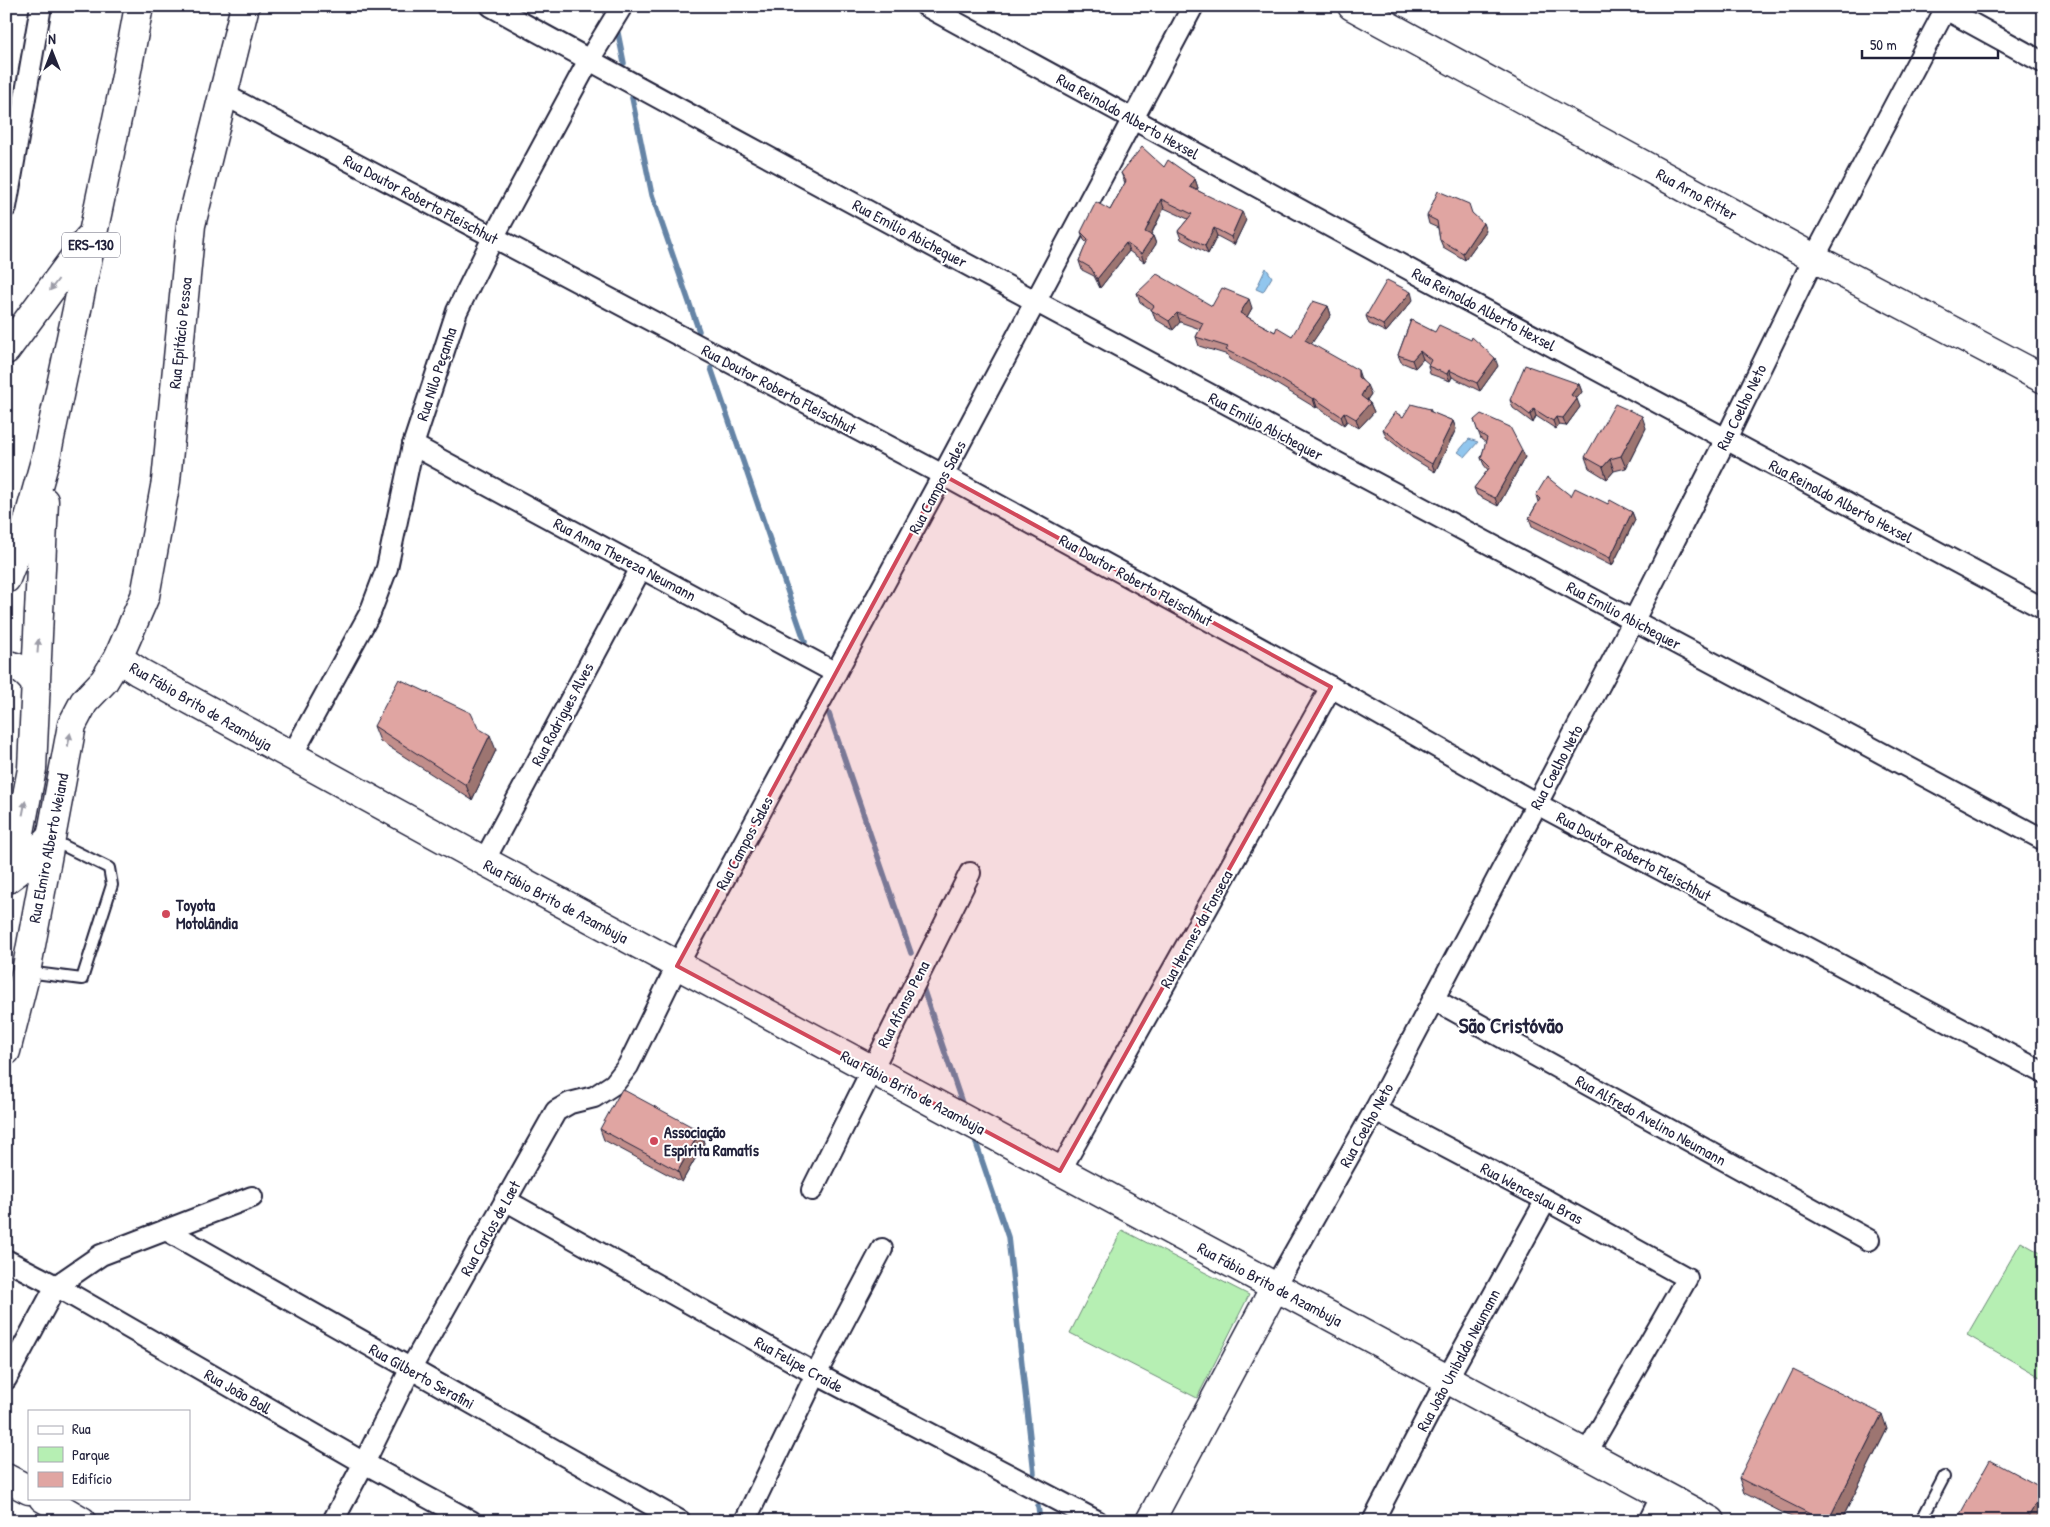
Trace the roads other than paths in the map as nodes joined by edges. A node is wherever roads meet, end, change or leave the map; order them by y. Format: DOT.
graph roads {
  1 [pos="41,6"];
  2 [pos="245,6"];
  3 [pos="491,6"];
  4 [pos="622,6"];
  5 [pos="926,6"];
  6 [pos="1194,6"];
  7 [pos="1352,6"];
  8 [pos="1944,7"];
  9 [pos="134,15"];
  10 [pos="589,60"];
  11 [pos="2044,63"];
  12 [pos="224,94"];
  13 [pos="1134,119"];
  14 [pos="6,207"];
  15 [pos="94,232"];
  16 [pos="493,238"];
  17 [pos="1814,258"];
  18 [pos="1036,301"];
  19 [pos="6,350"];
  20 [pos="2044,379"];
  21 [pos="1726,439"];
  22 [pos="413,444"];
  23 [pos="46,458"];
  24 [pos="943,476"];
  25 [pos="641,568"];
  26 [pos="6,579"];
  27 [pos="2044,609"];
  28 [pos="1634,620"];
  29 [pos="118,658"];
  30 [pos="6,665"];
  31 [pos="836,673"];
  32 [pos="36,684"];
  33 [pos="1331,687"];
  34 [pos="291,757"];
  35 [pos="1537,804"];
  36 [pos="49,839"];
  37 [pos="2044,840"];
  38 [pos="484,861"];
  39 [pos="6,871"];
  40 [pos="970,873"];
  41 [pos="6,880"];
  42 [pos="677,966"];
  43 [pos="26,972"];
  44 [pos="1433,999"];
  45 [pos="6,1051"];
  46 [pos="871,1068"];
  47 [pos="2044,1074"];
  48 [pos="1375,1110"];
  49 [pos="1060,1171"];
  50 [pos="812,1190"];
  51 [pos="252,1197"];
  52 [pos="505,1200"];
  53 [pos="1546,1200"];
  54 [pos="166,1230"];
  55 [pos="1868,1240"];
  56 [pos="882,1248"];
  57 [pos="6,1260"];
  58 [pos="56,1286"];
  59 [pos="1275,1287"];
  60 [pos="410,1370"];
  61 [pos="816,1374"];
  62 [pos="6,1379"];
  63 [pos="1447,1379"];
  64 [pos="1586,1454"];
  65 [pos="364,1463"];
  66 [pos="1944,1476"];
  67 [pos="6,1478"];
  68 [pos="28,1489"];
  69 [pos="1662,1495"];
  70 [pos="46,1500"];
  71 [pos="82,1521"];
  72 [pos="334,1521"];
  73 [pos="470,1521"];
  74 [pos="680,1521"];
  75 [pos="745,1521"];
  76 [pos="1097,1521"];
  77 [pos="1150,1521"];
  78 [pos="1373,1521"];
  79 [pos="1649,1521"];
  80 [pos="1711,1521"];
  81 [pos="1921,1521"];
  1 -- 14 [label="street"];
  2 -- 12 [label="street, Rua Epitácio Pessoa"];
  3 -- 10 [label="street, Rua Emilio Abichequer"];
  4 -- 10 [label="street, Rua Nilo Peçanha"];
  5 -- 13 [label="street, Rua Reinoldo Alberto Hexsel"];
  6 -- 13 [label="street, Rua Campos Sales"];
  7 -- 17 [label="street, Rua Arno Ritter"];
  8 -- 11 [label="street"];
  8 -- 17 [label="street, Rua Coelho Neto"];
  9 -- 15 [label="street, ERS-130"];
  10 -- 16 [label="street, Rua Nilo Peçanha"];
  10 -- 18 [label="street, Rua Emilio Abichequer"];
  12 -- 16 [label="street, Rua Doutor Roberto Fleischhut"];
  12 -- 29 [label="street, Rua Epitácio Pessoa"];
  13 -- 18 [label="street, Rua Campos Sales"];
  13 -- 21 [label="street, Rua Reinoldo Alberto Hexsel"];
  15 -- 19 [label="street, one-way"];
  15 -- 23 [label="street, ERS-130"];
  16 -- 22 [label="street, Rua Nilo Peçanha"];
  16 -- 24 [label="street, Rua Doutor Roberto Fleischhut"];
  17 -- 20 [label="street, Rua Arno Ritter"];
  17 -- 21 [label="street, Rua Coelho Neto"];
  18 -- 24 [label="street, Rua Campos Sales"];
  18 -- 28 [label="street, Rua Emilio Abichequer"];
  21 -- 27 [label="street, Rua Reinoldo Alberto Hexsel"];
  21 -- 28 [label="street, Rua Coelho Neto"];
  22 -- 25 [label="street, Rua Anna Thereza Neumann"];
  22 -- 34 [label="street, Rua Nilo Peçanha"];
  23 -- 26 [label="street, ERS-130"];
  32 -- 23 [label="street, ERS-130, one-way"];
  24 -- 31 [label="street, Rua Campos Sales"];
  24 -- 33 [label="street, Rua Doutor Roberto Fleischhut"];
  25 -- 31 [label="street, Rua Anna Thereza Neumann"];
  25 -- 38 [label="street, Rua Rodrigues Alves"];
  28 -- 35 [label="street, Rua Coelho Neto"];
  28 -- 37 [label="street, Rua Emilio Abichequer"];
  29 -- 34 [label="street, Rua Fábio Brito de Azambuja"];
  36 -- 29 [label="street, Rua Elmiro Alberto Weiand, one-way"];
  30 -- 32 [label="street"];
  31 -- 42 [label="street, Rua Campos Sales"];
  39 -- 32 [label="street, ERS-130, one-way"];
  33 -- 35 [label="street, Rua Doutor Roberto Fleischhut"];
  33 -- 49 [label="street, Rua Hermes da Fonseca"];
  34 -- 38 [label="street, Rua Fábio Brito de Azambuja"];
  35 -- 44 [label="street, Rua Coelho Neto"];
  35 -- 47 [label="street, Rua Doutor Roberto Fleischhut"];
  36 -- 41 [label="street"];
  36 -- 43 [label="street, Rua Elmiro Alberto Weiand"];
  36 -- 43 [label="lane"];
  38 -- 42 [label="street, Rua Fábio Brito de Azambuja"];
  40 -- 46 [label="street, Rua Afonso Pena"];
  42 -- 46 [label="street, Rua Fábio Brito de Azambuja"];
  42 -- 52 [label="street, Rua Carlos de Laet"];
  43 -- 45 [label="street, Rua Elmiro Alberto Weiand"];
  44 -- 48 [label="street, Rua Coelho Neto"];
  44 -- 55 [label="street, Rua Alfredo Avelino Neumann"];
  46 -- 49 [label="street, Rua Fábio Brito de Azambuja"];
  46 -- 50 [label="street, Rua Afonso Pena"];
  48 -- 53 [label="street, Rua Wenceslau Bras"];
  48 -- 59 [label="street, Rua Coelho Neto"];
  49 -- 59 [label="street, Rua Fábio Brito de Azambuja"];
  51 -- 54 [label="street"];
  52 -- 60 [label="street, Rua Carlos de Laet"];
  52 -- 61 [label="street, Rua Felipe Craide"];
  53 -- 63 [label="street, Rua João Unibaldo Neumann"];
  53 -- 64 [label="street, Rua Wenceslau Bras"];
  54 -- 58 [label="street"];
  54 -- 60 [label="street, Rua Gilberto Serafini"];
  56 -- 61 [label="street"];
  57 -- 58 [label="street, Rua João Boll"];
  58 -- 62 [label="street"];
  58 -- 65 [label="street, Rua João Boll"];
  59 -- 63 [label="street, Rua Fábio Brito de Azambuja"];
  59 -- 77 [label="street, Rua Coelho Neto"];
  60 -- 65 [label="street, Rua Carlos de Laet"];
  60 -- 74 [label="street, Rua Gilberto Serafini"];
  61 -- 75 [label="street"];
  61 -- 76 [label="street, Rua Felipe Craide"];
  63 -- 64 [label="street, Rua Fábio Brito de Azambuja"];
  63 -- 78 [label="street, Rua João Unibaldo Neumann"];
  64 -- 69 [label="street, Rua Fábio Brito de Azambuja"];
  65 -- 72 [label="street, Rua Carlos de Laet"];
  65 -- 73 [label="street, Rua João Boll"];
  66 -- 81 [label="lane"];
  67 -- 68 [label="street"];
  69 -- 79 [label="street"];
  69 -- 80 [label="street, Rua Fábio Brito de Azambuja"];
  70 -- 71 [label="street"];
}
